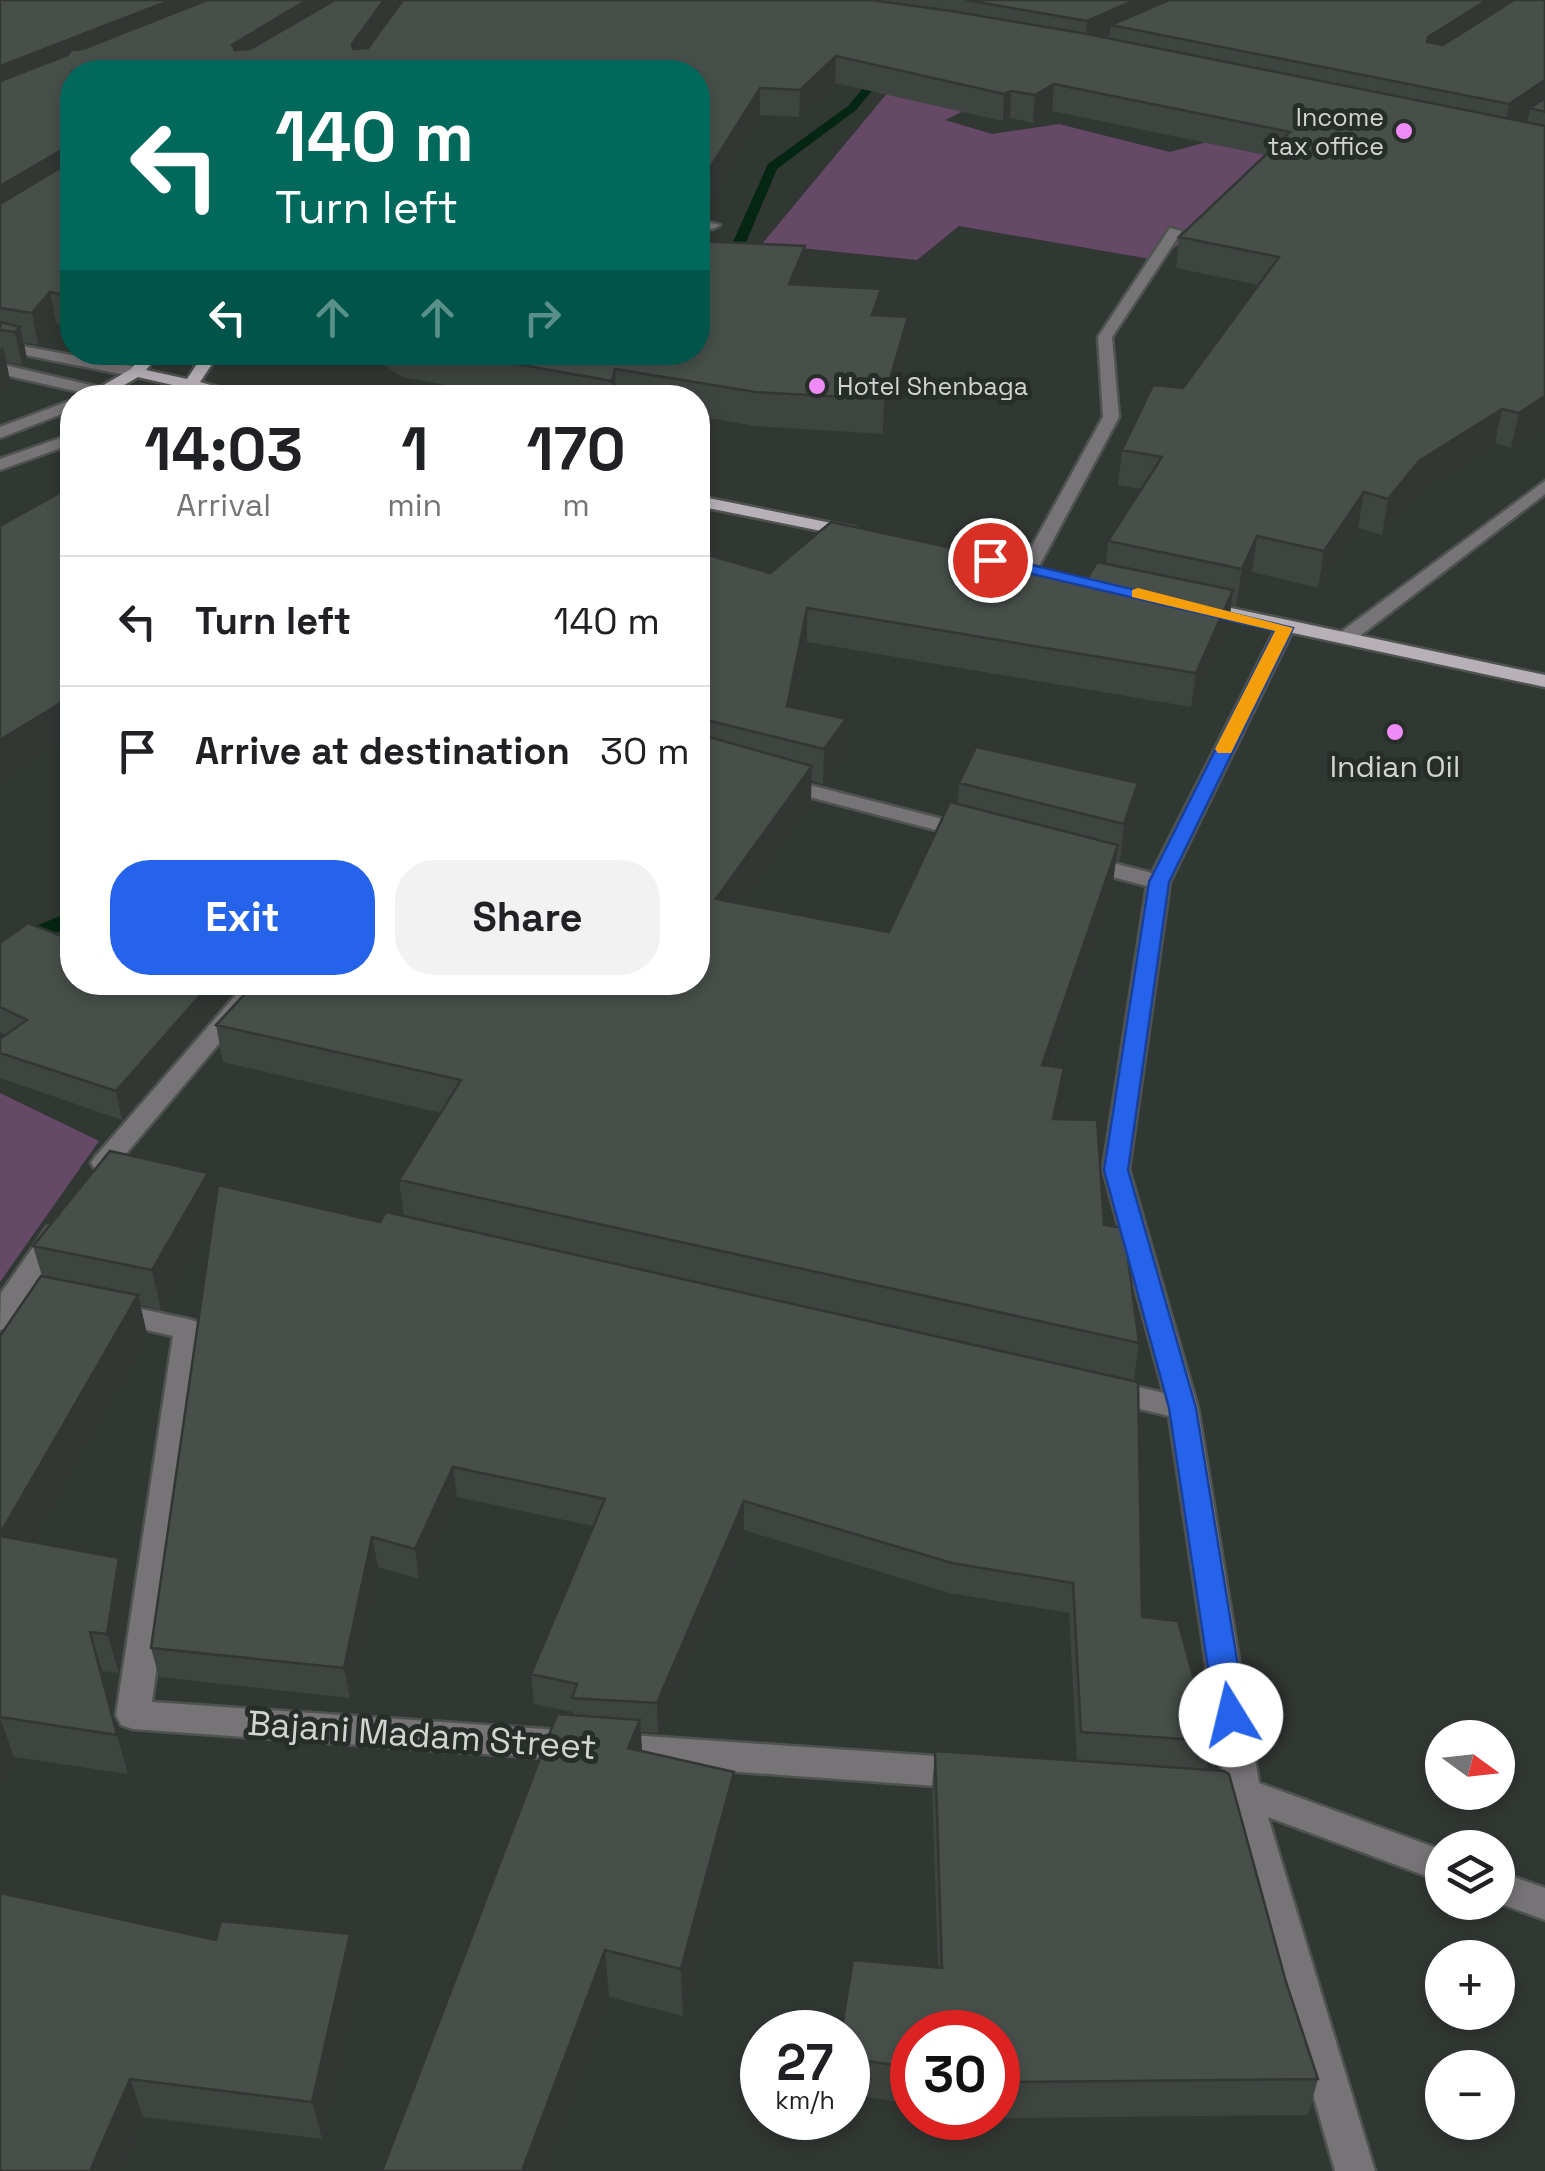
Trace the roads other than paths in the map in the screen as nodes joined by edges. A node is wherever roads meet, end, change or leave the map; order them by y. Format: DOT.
graph roads {
  1 [pos="710,225"];
  2 [pos="714,225"];
  3 [pos="1175,231"];
  4 [pos="0,346"];
  5 [pos="60,357"];
  6 [pos="99,365"];
  7 [pos="142,365"];
  8 [pos="204,365"];
  9 [pos="0,369"];
  10 [pos="136,372"];
  11 [pos="191,384"];
  12 [pos="60,385"];
  13 [pos="113,385"];
  14 [pos="195,385"];
  15 [pos="60,410"];
  16 [pos="0,433"];
  17 [pos="60,443"];
  18 [pos="0,465"];
  19 [pos="1545,486"];
  20 [pos="710,503"];
  21 [pos="875,537"];
  22 [pos="1028,568"];
  23 [pos="1175,602"];
  24 [pos="1285,628"];
  25 [pos="1345,638"];
  26 [pos="1545,680"];
  27 [pos="755,777"];
  28 [pos="986,837"];
  29 [pos="1063,857"];
  30 [pos="1159,882"];
  31 [pos="249,995"];
  32 [pos="142,1172"];
  33 [pos="71,1212"];
  34 [pos="8,1306"];
  35 [pos="1086,1386"];
  36 [pos="1182,1408"];
  37 [pos="1005,1775"];
  38 [pos="1164,1786"];
  39 [pos="1243,1792"];
  40 [pos="1425,1860"];
  41 [pos="1515,1893"];
  42 [pos="1545,1904"];
  43 [pos="1354,2171"];
  1 -- 2 [label="street"];
  3 -- 22 [label="street"];
  4 -- 5 [label="street"];
  6 -- 10 [label="street"];
  7 -- 10 [label="main road"];
  8 -- 11 [label="main road"];
  9 -- 12 [label="street"];
  10 -- 11 [label="main road"];
  10 -- 13 [label="main road"];
  11 -- 14 [label="main road"];
  15 -- 16 [label="street"];
  17 -- 18 [label="street"];
  19 -- 25 [label="street"];
  20 -- 21 [label="main road"];
  23 -- 24 [label="main road"];
  24 -- 25 [label="main road"];
  24 -- 30 [label="street"];
  25 -- 26 [label="main road"];
  27 -- 28 [label="street"];
  29 -- 30 [label="street"];
  30 -- 36 [label="street"];
  31 -- 32 [label="street"];
  33 -- 34 [label="street"];
  34 -- 37 [label="street, Bajani Madam Street"];
  35 -- 36 [label="street"];
  36 -- 39 [label="street"];
  38 -- 39 [label="street"];
  39 -- 40 [label="street"];
  39 -- 43 [label="street"];
  41 -- 42 [label="street"];
}
